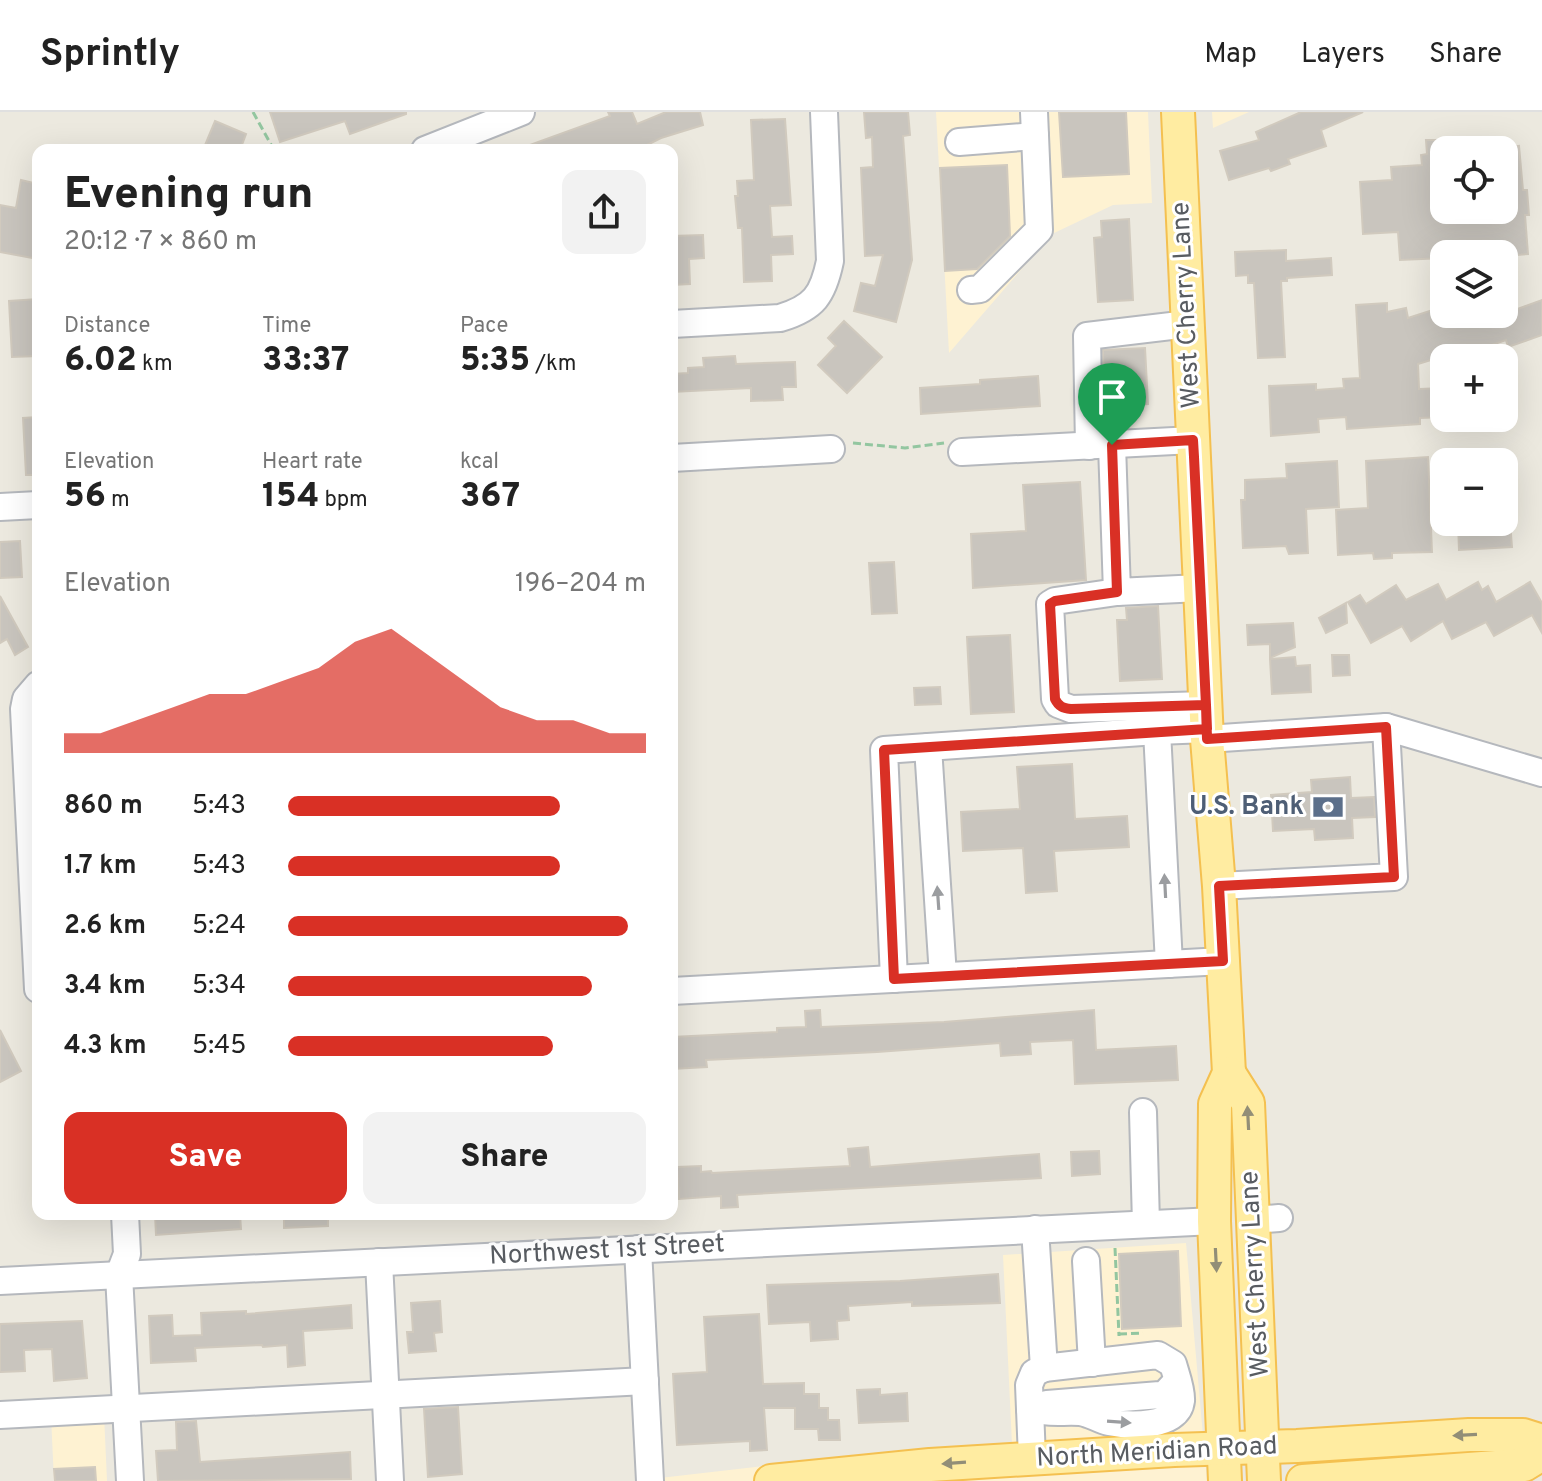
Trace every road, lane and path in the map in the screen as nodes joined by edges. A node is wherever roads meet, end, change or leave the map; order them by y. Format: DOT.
graph roads {
  1 [pos="253,112"];
  2 [pos="521,112"];
  3 [pos="824,112"];
  4 [pos="1178,112"];
  5 [pos="1034,124"];
  6 [pos="959,142"];
  7 [pos="271,144"];
  8 [pos="440,144"];
  9 [pos="971,290"];
  10 [pos="678,324"];
  11 [pos="1188,324"];
  12 [pos="1193,440"];
  13 [pos="1101,446"];
  14 [pos="831,449"];
  15 [pos="962,452"];
  16 [pos="678,458"];
  17 [pos="32,505"];
  18 [pos="0,507"];
  19 [pos="1200,588"];
  20 [pos="1117,592"];
  21 [pos="32,692"];
  22 [pos="1206,724"];
  23 [pos="1386,727"];
  24 [pos="1157,731"];
  25 [pos="928,747"];
  26 [pos="1542,773"];
  27 [pos="32,869"];
  28 [pos="1219,886"];
  29 [pos="1223,961"];
  30 [pos="1169,964"];
  31 [pos="943,976"];
  32 [pos="894,979"];
  33 [pos="678,991"];
  34 [pos="1229,1073"];
  35 [pos="1143,1112"];
  36 [pos="125,1220"];
  37 [pos="1214,1221"];
  38 [pos="1146,1224"];
  39 [pos="1035,1229"];
  40 [pos="1115,1240"];
  41 [pos="638,1249"];
  42 [pos="1086,1261"];
  43 [pos="379,1262"];
  44 [pos="119,1275"];
  45 [pos="0,1281"];
  46 [pos="1111,1341"];
  47 [pos="1083,1364"];
  48 [pos="1044,1368"];
  49 [pos="645,1381"];
  50 [pos="1177,1381"];
  51 [pos="385,1394"];
  52 [pos="1078,1402"];
  53 [pos="126,1409"];
  54 [pos="1030,1409"];
  55 [pos="0,1415"];
  56 [pos="1542,1441"];
  57 [pos="1263,1447"];
  58 [pos="1224,1449"];
  59 [pos="1542,1454"];
  60 [pos="1032,1458"];
  61 [pos="1412,1477"];
  62 [pos="130,1481"];
  63 [pos="390,1481"];
  64 [pos="650,1481"];
  65 [pos="771,1481"];
  66 [pos="1225,1481"];
  67 [pos="1264,1481"];
  68 [pos="1303,1481"];
  1 -- 7 [label="path"];
  2 -- 8 [label="street"];
  3 -- 10 [label="street"];
  4 -- 11 [label="main road, West Cherry Lane"];
  5 -- 6 [label="street"];
  5 -- 9 [label="street"];
  11 -- 12 [label="main road, West Cherry Lane"];
  11 -- 13 [label="street"];
  12 -- 13 [label="street"];
  12 -- 19 [label="main road, West Cherry Lane"];
  13 -- 15 [label="street"];
  13 -- 20 [label="street"];
  14 -- 15 [label="path"];
  14 -- 16 [label="street"];
  17 -- 18 [label="street"];
  19 -- 20 [label="street"];
  19 -- 22 [label="main road, West Cherry Lane"];
  20 -- 22 [label="street"];
  21 -- 27 [label="street"];
  22 -- 23 [label="street"];
  22 -- 24 [label="street"];
  22 -- 28 [label="main road, West Cherry Lane"];
  23 -- 26 [label="street"];
  23 -- 28 [label="street"];
  24 -- 25 [label="street"];
  30 -- 24 [label="street, one-way"];
  31 -- 25 [label="street, one-way"];
  25 -- 32 [label="street"];
  28 -- 29 [label="main road, West Cherry Lane"];
  29 -- 30 [label="street"];
  29 -- 34 [label="main road, West Cherry Lane"];
  30 -- 31 [label="street"];
  31 -- 32 [label="street"];
  32 -- 33 [label="street"];
  34 -- 37 [label="main road, West Cherry Lane"];
  57 -- 34 [label="main road, West Cherry Lane, one-way"];
  35 -- 38 [label="street"];
  36 -- 44 [label="street"];
  37 -- 38 [label="street, Northwest 1st Street"];
  37 -- 58 [label="main road, West Cherry Lane, one-way"];
  38 -- 39 [label="street, Northwest 1st Street"];
  39 -- 41 [label="street, Northwest 1st Street"];
  39 -- 48 [label="street"];
  40 -- 46 [label="path"];
  41 -- 43 [label="street, Northwest 1st Street"];
  41 -- 49 [label="street"];
  42 -- 47 [label="street"];
  43 -- 44 [label="street, Northwest 1st Street"];
  43 -- 51 [label="street"];
  44 -- 45 [label="street, Northwest 1st Street"];
  44 -- 53 [label="street"];
  47 -- 48 [label="street"];
  47 -- 50 [label="street"];
  47 -- 52 [label="street"];
  48 -- 54 [label="street"];
  49 -- 51 [label="street"];
  49 -- 64 [label="street"];
  50 -- 52 [label="street"];
  54 -- 50 [label="street, one-way"];
  51 -- 53 [label="street"];
  51 -- 63 [label="street"];
  52 -- 54 [label="street"];
  53 -- 55 [label="street"];
  53 -- 62 [label="street"];
  54 -- 60 [label="street"];
  56 -- 57 [label="main road, North Meridian Road, one-way"];
  57 -- 58 [label="main road, North Meridian Road"];
  57 -- 67 [label="main road, West Cherry Lane"];
  58 -- 60 [label="main road, North Meridian Road"];
  58 -- 66 [label="main road, West Cherry Lane"];
  59 -- 61 [label="main road, North Meridian Road"];
  60 -- 65 [label="main road, North Meridian Road, one-way"];
  61 -- 68 [label="main road, North Meridian Road"];
}
